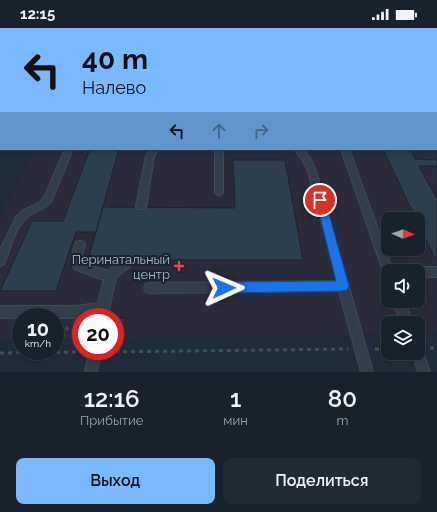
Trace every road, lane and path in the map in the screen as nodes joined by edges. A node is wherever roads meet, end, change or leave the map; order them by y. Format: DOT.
graph roads {
  1 [pos="69,150"];
  2 [pos="154,150"];
  3 [pos="219,150"];
  4 [pos="299,150"];
  5 [pos="345,150"];
  6 [pos="219,193"];
  7 [pos="141,207"];
  8 [pos="80,245"];
  9 [pos="131,260"];
  10 [pos="0,261"];
  11 [pos="386,264"];
  12 [pos="425,272"];
  13 [pos="437,272"];
  14 [pos="111,278"];
  15 [pos="343,286"];
  16 [pos="150,288"];
  17 [pos="103,308"];
  18 [pos="0,312"];
  19 [pos="72,312"];
  20 [pos="360,349"];
  21 [pos="381,349"];
  22 [pos="72,352"];
  23 [pos="124,352"];
  24 [pos="0,353"];
  25 [pos="93,360"];
  26 [pos="420,360"];
  27 [pos="91,372"];
  28 [pos="367,372"];
  29 [pos="424,372"];
  1 -- 10 [label="lane"];
  2 -- 7 [label="lane"];
  3 -- 6 [label="lane"];
  4 -- 15 [label="lane"];
  5 -- 11 [label="lane"];
  8 -- 14 [label="lane"];
  9 -- 14 [label="lane"];
  12 -- 13 [label="lane"];
  14 -- 17 [label="lane"];
  15 -- 16 [label="lane"];
  15 -- 20 [label="lane"];
  18 -- 19 [label="lane"];
  20 -- 21 [label="path"];
  20 -- 23 [label="path"];
  20 -- 28 [label="lane"];
  22 -- 24 [label="path"];
  25 -- 27 [label="lane"];
  26 -- 29 [label="lane"];
}
